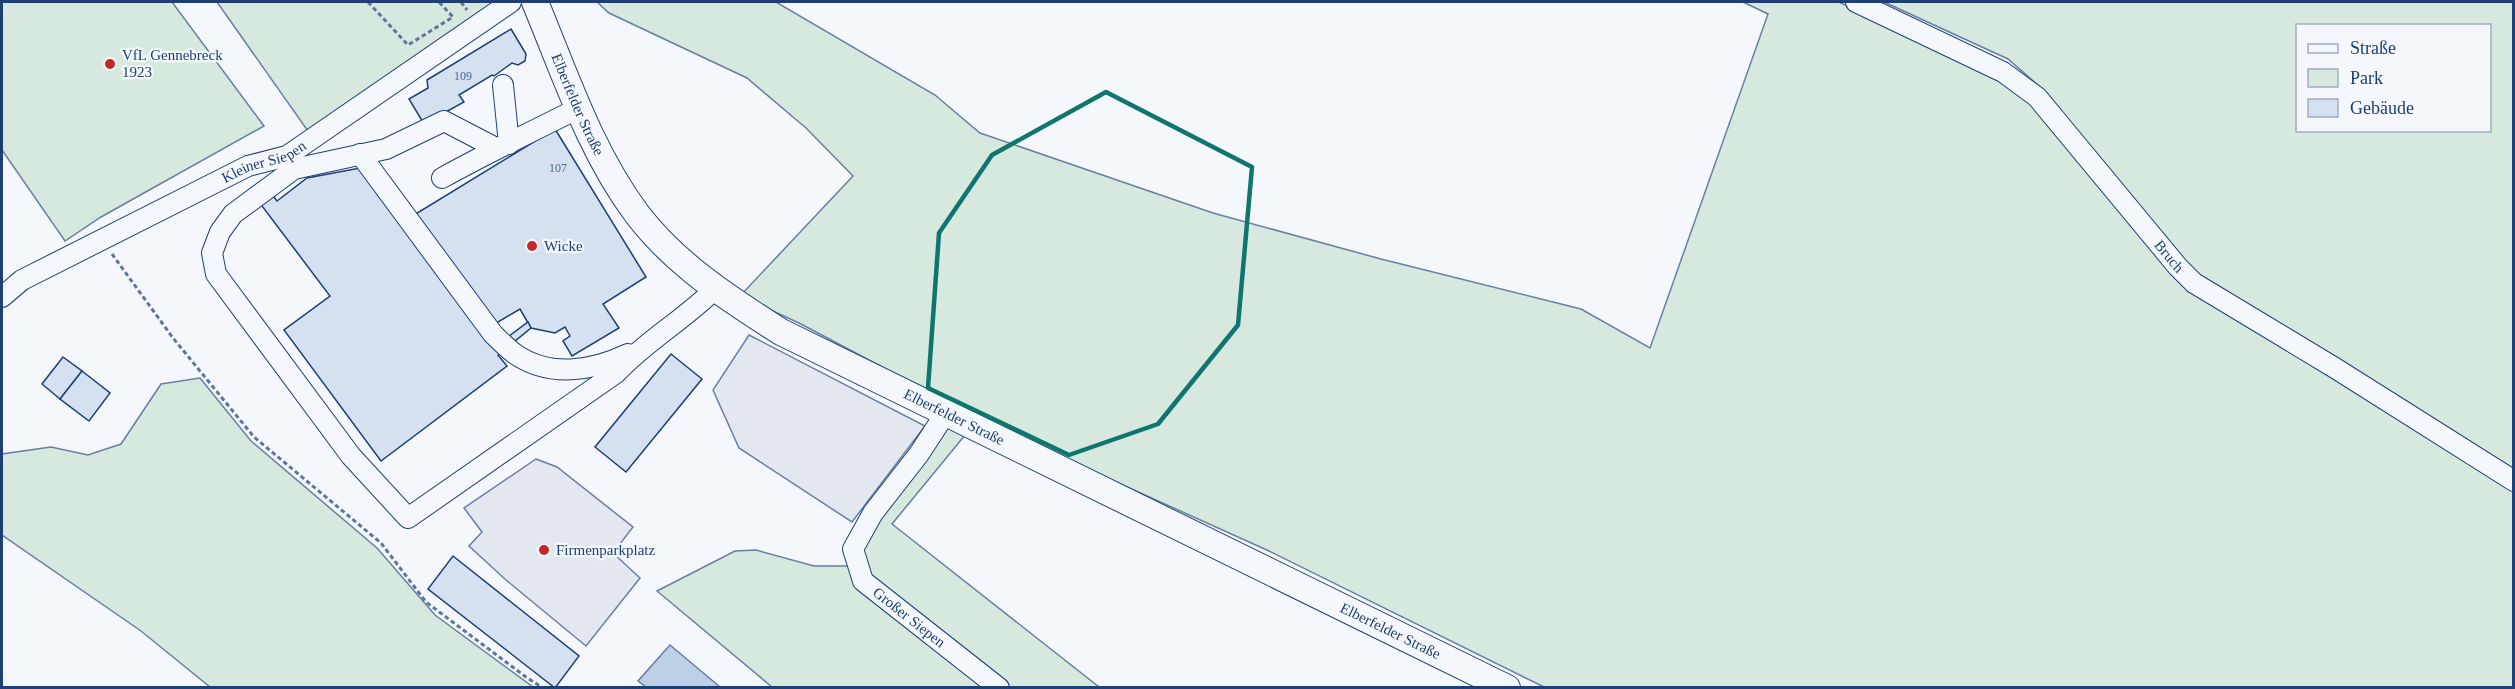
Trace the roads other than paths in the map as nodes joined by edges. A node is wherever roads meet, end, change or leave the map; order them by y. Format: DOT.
graph roads {
  1 [pos="511,2"];
  2 [pos="535,2"];
  3 [pos="1856,2"];
  4 [pos="503,85"];
  5 [pos="579,108"];
  6 [pos="503,146"];
  7 [pos="360,154"];
  8 [pos="442,178"];
  9 [pos="716,288"];
  10 [pos="2,297"];
  11 [pos="638,350"];
  12 [pos="945,414"];
  13 [pos="2514,481"];
  14 [pos="999,687"];
  15 [pos="1507,687"];
  1 -- 10 [label="street, Kleiner Siepen"];
  2 -- 5 [label="main road, Elberfelder Straße"];
  3 -- 13 [label="street, Bruch"];
  4 -- 6 [label="street"];
  5 -- 6 [label="street"];
  5 -- 9 [label="main road, Elberfelder Straße"];
  6 -- 7 [label="street"];
  6 -- 8 [label="street"];
  7 -- 11 [label="street"];
  7 -- 11 [label="street"];
  9 -- 11 [label="street"];
  9 -- 12 [label="main road, Elberfelder Straße"];
  12 -- 14 [label="street, Großer Siepen"];
  12 -- 15 [label="main road, Elberfelder Straße"];
}
